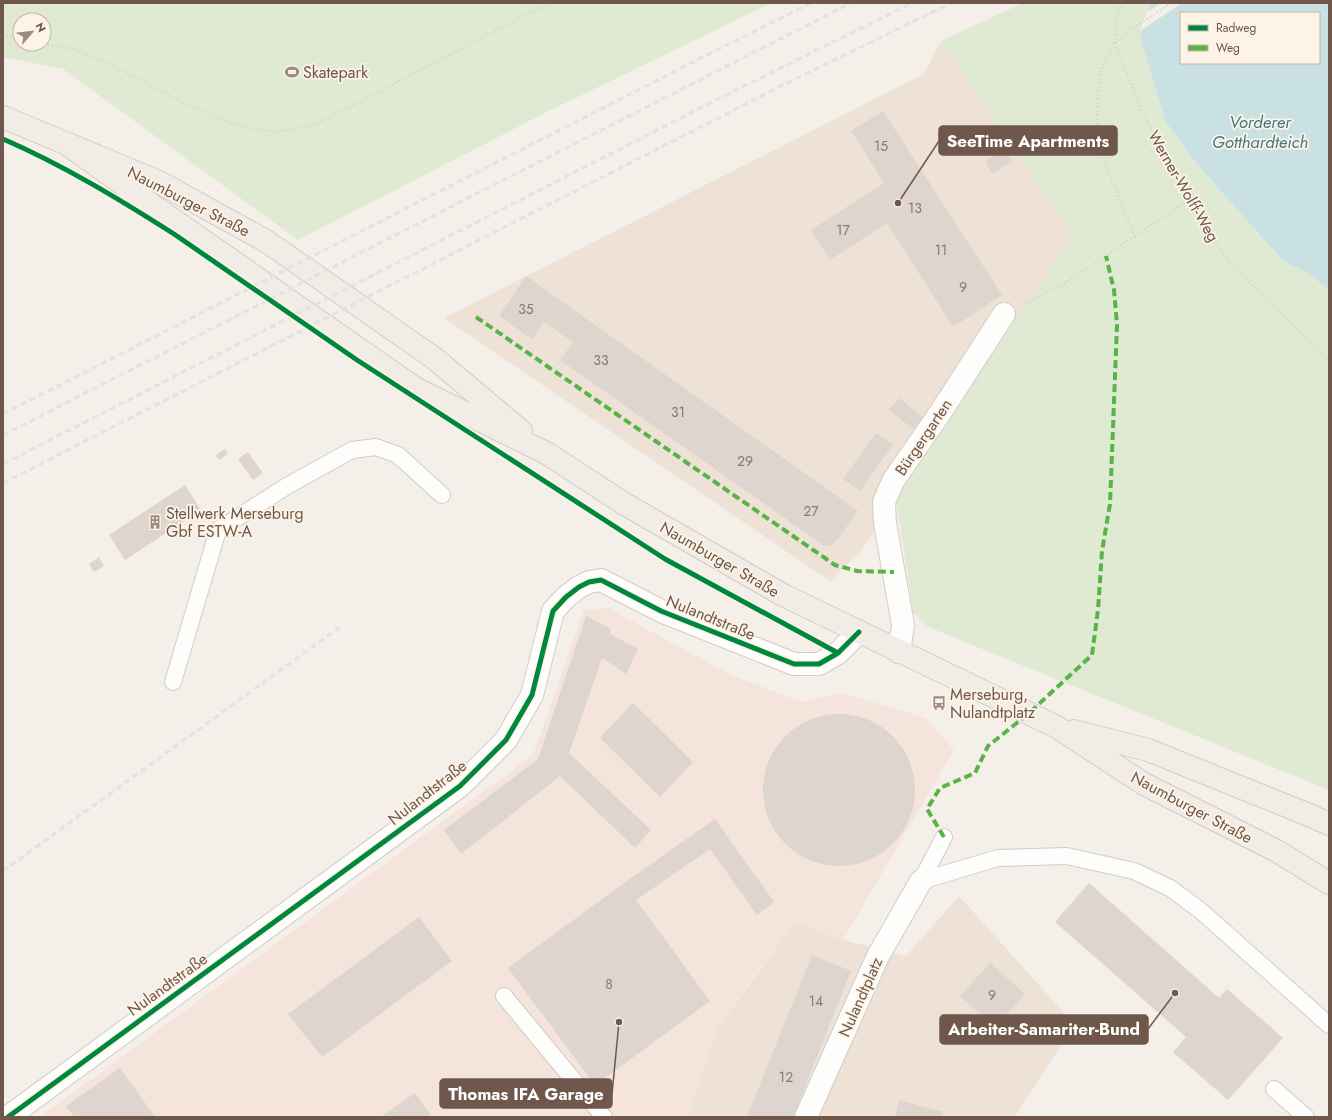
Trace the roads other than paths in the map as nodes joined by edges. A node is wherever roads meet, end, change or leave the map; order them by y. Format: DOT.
graph roads {
  1 [pos="3,117"];
  2 [pos="67,144"];
  3 [pos="1004,314"];
  4 [pos="548,454"];
  5 [pos="442,495"];
  6 [pos="859,632"];
  7 [pos="900,652"];
  8 [pos="173,682"];
  9 [pos="1058,727"];
  10 [pos="1329,824"];
  11 [pos="944,837"];
  12 [pos="921,881"];
  13 [pos="1329,883"];
  14 [pos="504,996"];
  15 [pos="1329,1025"];
  16 [pos="1274,1089"];
  17 [pos="8,1117"];
  18 [pos="604,1117"];
  19 [pos="806,1117"];
  20 [pos="1306,1117"];
  1 -- 2 [label="main road, Naumburger Straße"];
  2 -- 4 [label="main road, Naumburger Straße"];
  2 -- 4 [label="main road, Naumburger Straße"];
  3 -- 7 [label="street, Bürgergarten"];
  4 -- 6 [label="main road, Naumburger Straße"];
  5 -- 8 [label="lane"];
  6 -- 7 [label="main road, Naumburger Straße"];
  6 -- 17 [label="street, Nulandtstraße"];
  7 -- 9 [label="main road, Naumburger Straße"];
  9 -- 10 [label="main road, Naumburger Straße"];
  9 -- 13 [label="main road, Naumburger Straße"];
  11 -- 12 [label="lane"];
  12 -- 15 [label="lane"];
  12 -- 19 [label="street, Nulandtplatz"];
  14 -- 18 [label="lane"];
  16 -- 20 [label="lane"];
}
